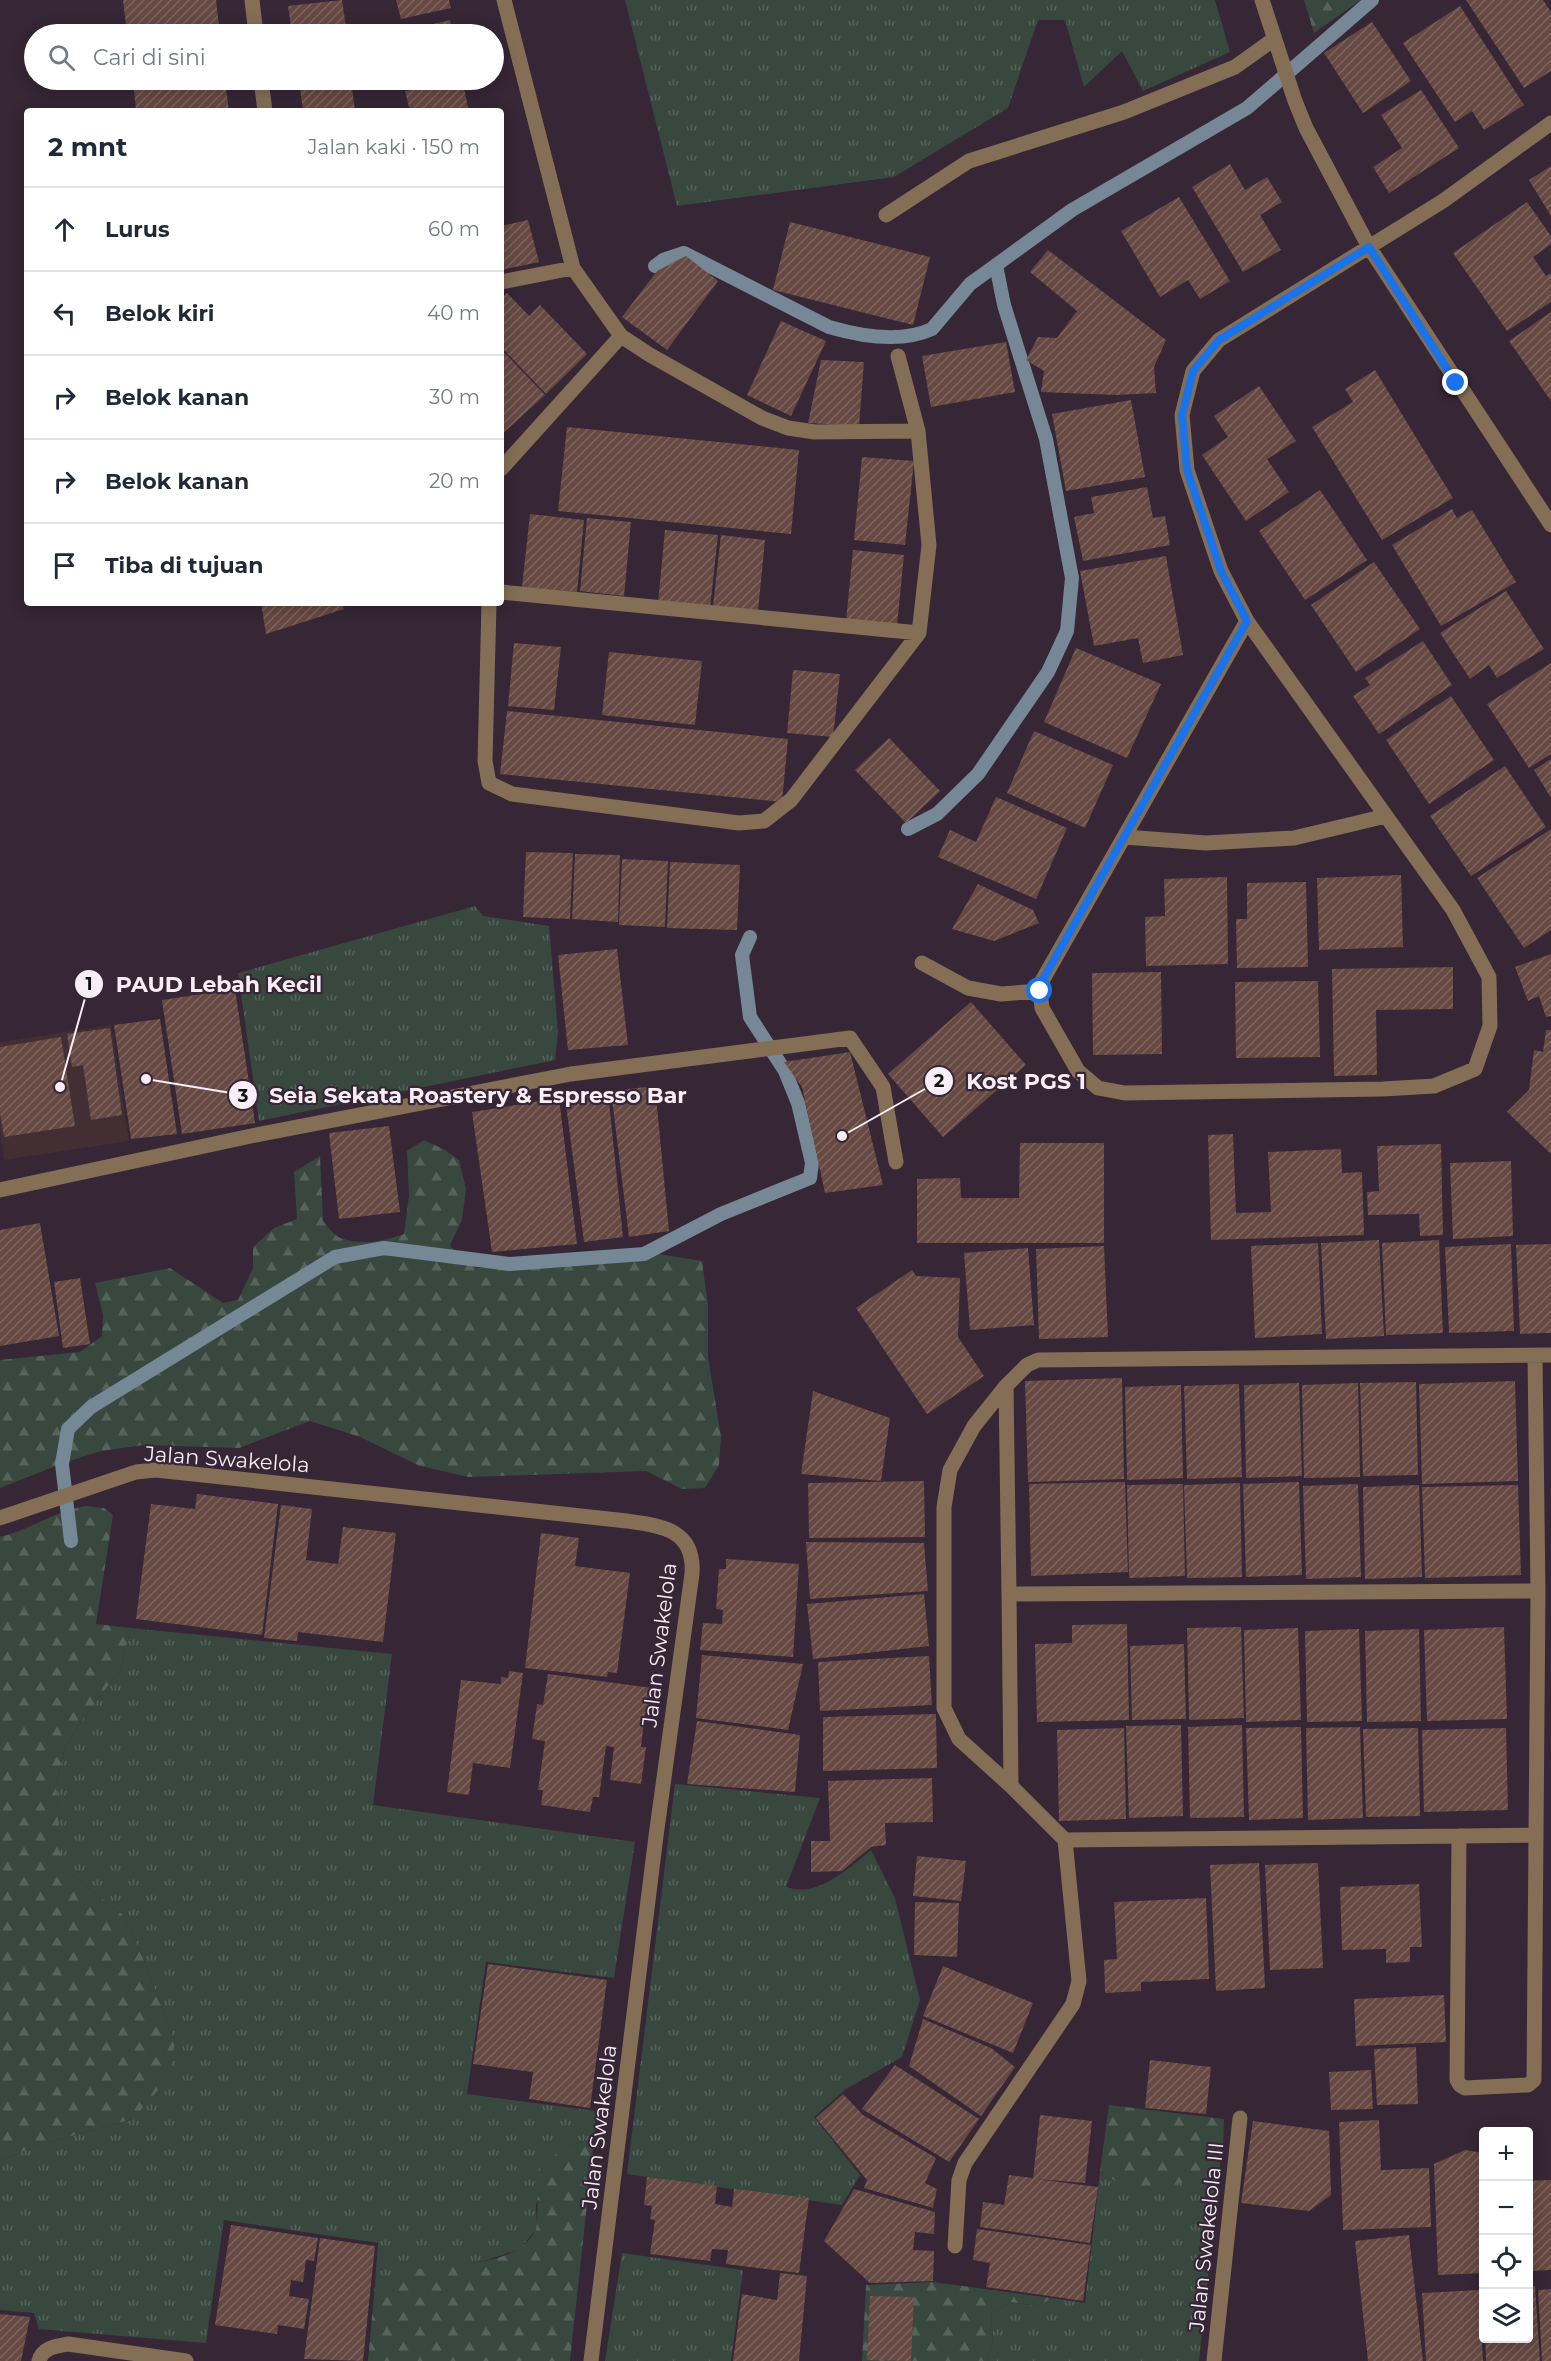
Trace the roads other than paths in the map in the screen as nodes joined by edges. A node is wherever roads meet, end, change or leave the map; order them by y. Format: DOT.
graph roads {
  1 [pos="252,0"];
  2 [pos="504,0"];
  3 [pos="1262,0"];
  4 [pos="255,24"];
  5 [pos="1274,39"];
  6 [pos="262,90"];
  7 [pos="265,108"];
  8 [pos="1551,123"];
  9 [pos="886,215"];
  10 [pos="1369,247"];
  11 [pos="573,268"];
  12 [pos="504,281"];
  13 [pos="621,336"];
  14 [pos="898,356"];
  15 [pos="918,431"];
  16 [pos="504,467"];
  17 [pos="1551,525"];
  18 [pos="504,592"];
  19 [pos="489,606"];
  20 [pos="1247,621"];
  21 [pos="919,633"];
  22 [pos="1386,816"];
  23 [pos="1125,837"];
  24 [pos="922,963"];
  25 [pos="1040,991"];
  26 [pos="896,1162"];
  27 [pos="0,1190"];
  28 [pos="1543,1356"];
  29 [pos="1006,1386"];
  30 [pos="0,1518"];
  31 [pos="1538,1592"];
  32 [pos="1008,1594"];
  33 [pos="1011,1786"];
  34 [pos="1536,1835"];
  35 [pos="1459,1836"];
  36 [pos="1065,1840"];
  37 [pos="1240,2118"];
  38 [pos="956,2246"];
  39 [pos="39,2361"];
  40 [pos="186,2361"];
  41 [pos="591,2361"];
  42 [pos="1214,2361"];
  1 -- 4 [label="street"];
  2 -- 11 [label="street"];
  3 -- 5 [label="street"];
  5 -- 9 [label="street"];
  5 -- 10 [label="street"];
  6 -- 7 [label="street"];
  8 -- 10 [label="street"];
  10 -- 17 [label="street"];
  10 -- 20 [label="street"];
  11 -- 12 [label="street"];
  11 -- 13 [label="street"];
  13 -- 15 [label="street"];
  13 -- 16 [label="street"];
  14 -- 15 [label="street"];
  15 -- 21 [label="street"];
  18 -- 21 [label="street"];
  19 -- 21 [label="street"];
  20 -- 22 [label="street"];
  20 -- 23 [label="street"];
  22 -- 23 [label="street"];
  22 -- 25 [label="street"];
  23 -- 25 [label="street"];
  24 -- 25 [label="street"];
  26 -- 27 [label="street"];
  28 -- 29 [label="street"];
  28 -- 31 [label="street"];
  29 -- 32 [label="street"];
  29 -- 33 [label="street"];
  30 -- 41 [label="street, Jalan Swakelola"];
  31 -- 32 [label="street"];
  31 -- 34 [label="street"];
  32 -- 33 [label="street"];
  33 -- 36 [label="street"];
  34 -- 35 [label="street"];
  34 -- 35 [label="street"];
  35 -- 36 [label="street"];
  36 -- 38 [label="street"];
  37 -- 42 [label="street, Jalan Swakelola III"];
  39 -- 40 [label="street"];
}
